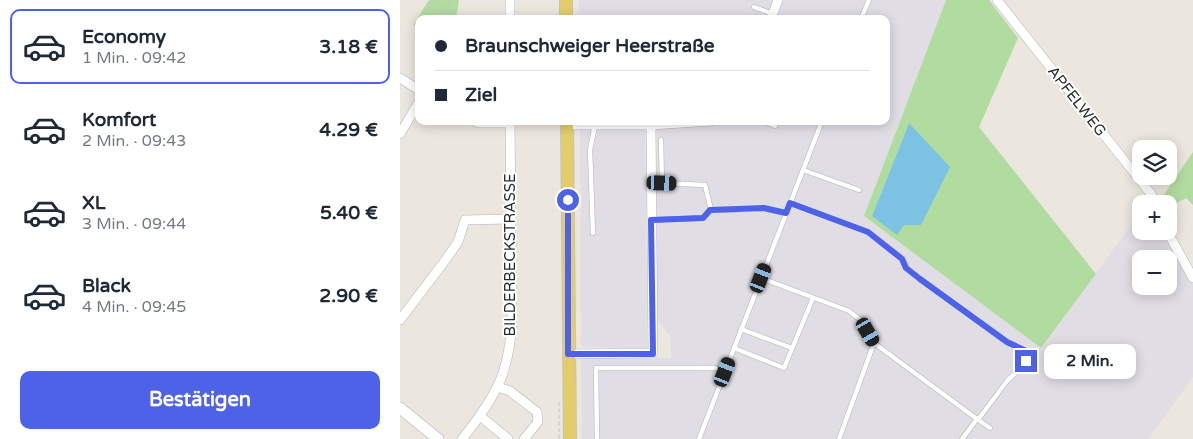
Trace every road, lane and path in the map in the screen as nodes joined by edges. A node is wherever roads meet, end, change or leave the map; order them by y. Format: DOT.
graph roads {
  1 [pos="434,0"];
  2 [pos="450,0"];
  3 [pos="510,0"];
  4 [pos="566,0"];
  5 [pos="778,0"];
  6 [pos="869,0"];
  7 [pos="997,0"];
  8 [pos="754,7"];
  9 [pos="510,15"];
  10 [pos="566,15"];
  11 [pos="770,15"];
  12 [pos="772,15"];
  13 [pos="863,15"];
  14 [pos="400,78"];
  15 [pos="415,87"];
  16 [pos="415,109"];
  17 [pos="510,125"];
  18 [pos="564,125"];
  19 [pos="592,125"];
  20 [pos="647,125"];
  21 [pos="820,125"];
  22 [pos="400,134"];
  23 [pos="662,140"];
  24 [pos="803,170"];
  25 [pos="859,190"];
  26 [pos="1152,195"];
  27 [pos="790,203"];
  28 [pos="710,210"];
  29 [pos="786,213"];
  30 [pos="511,219"];
  31 [pos="651,220"];
  32 [pos="593,233"];
  33 [pos="1172,240"];
  34 [pos="761,278"];
  35 [pos="1193,278"];
  36 [pos="813,298"];
  37 [pos="400,320"];
  38 [pos="742,329"];
  39 [pos="874,343"];
  40 [pos="734,348"];
  41 [pos="792,348"];
  42 [pos="568,354"];
  43 [pos="725,372"];
  44 [pos="498,386"];
  45 [pos="402,414"];
  46 [pos="480,416"];
  47 [pos="977,419"];
  48 [pos="990,428"];
  49 [pos="438,439"];
  50 [pos="462,439"];
  51 [pos="508,439"];
  52 [pos="524,439"];
  53 [pos="570,439"];
  54 [pos="597,439"];
  55 [pos="699,439"];
  56 [pos="840,439"];
  57 [pos="962,439"];
  1 -- 2 [label="path"];
  3 -- 9 [label="street"];
  4 -- 10 [label="main road"];
  5 -- 12 [label="street"];
  6 -- 13 [label="lane"];
  7 -- 26 [label="street, APFELWEG"];
  8 -- 11 [label="lane"];
  14 -- 15 [label="street"];
  16 -- 22 [label="street"];
  17 -- 30 [label="street, BILDERBECKSTRASSE"];
  18 -- 42 [label="main road"];
  19 -- 32 [label="lane"];
  20 -- 31 [label="street"];
  21 -- 24 [label="lane"];
  23 -- 28 [label="lane"];
  24 -- 25 [label="lane"];
  24 -- 27 [label="lane"];
  27 -- 29 [label="lane"];
  27 -- 47 [label="lane"];
  28 -- 29 [label="lane"];
  28 -- 31 [label="lane"];
  29 -- 34 [label="lane"];
  30 -- 37 [label="street"];
  30 -- 44 [label="street, BILDERBECKSTRASSE"];
  31 -- 42 [label="street"];
  33 -- 35 [label="street"];
  34 -- 36 [label="lane"];
  34 -- 38 [label="lane"];
  36 -- 39 [label="lane"];
  36 -- 41 [label="lane"];
  38 -- 40 [label="lane"];
  38 -- 41 [label="lane"];
  39 -- 47 [label="lane"];
  39 -- 56 [label="lane"];
  40 -- 41 [label="lane"];
  40 -- 43 [label="lane"];
  42 -- 53 [label="main road"];
  43 -- 54 [label="lane"];
  43 -- 55 [label="lane"];
  44 -- 46 [label="street, BILDERBECKSTRASSE"];
  44 -- 52 [label="street"];
  45 -- 49 [label="main road"];
  46 -- 50 [label="street, BILDERBECKSTRASSE"];
  46 -- 51 [label="street"];
  47 -- 48 [label="lane"];
  47 -- 57 [label="lane"];
}
